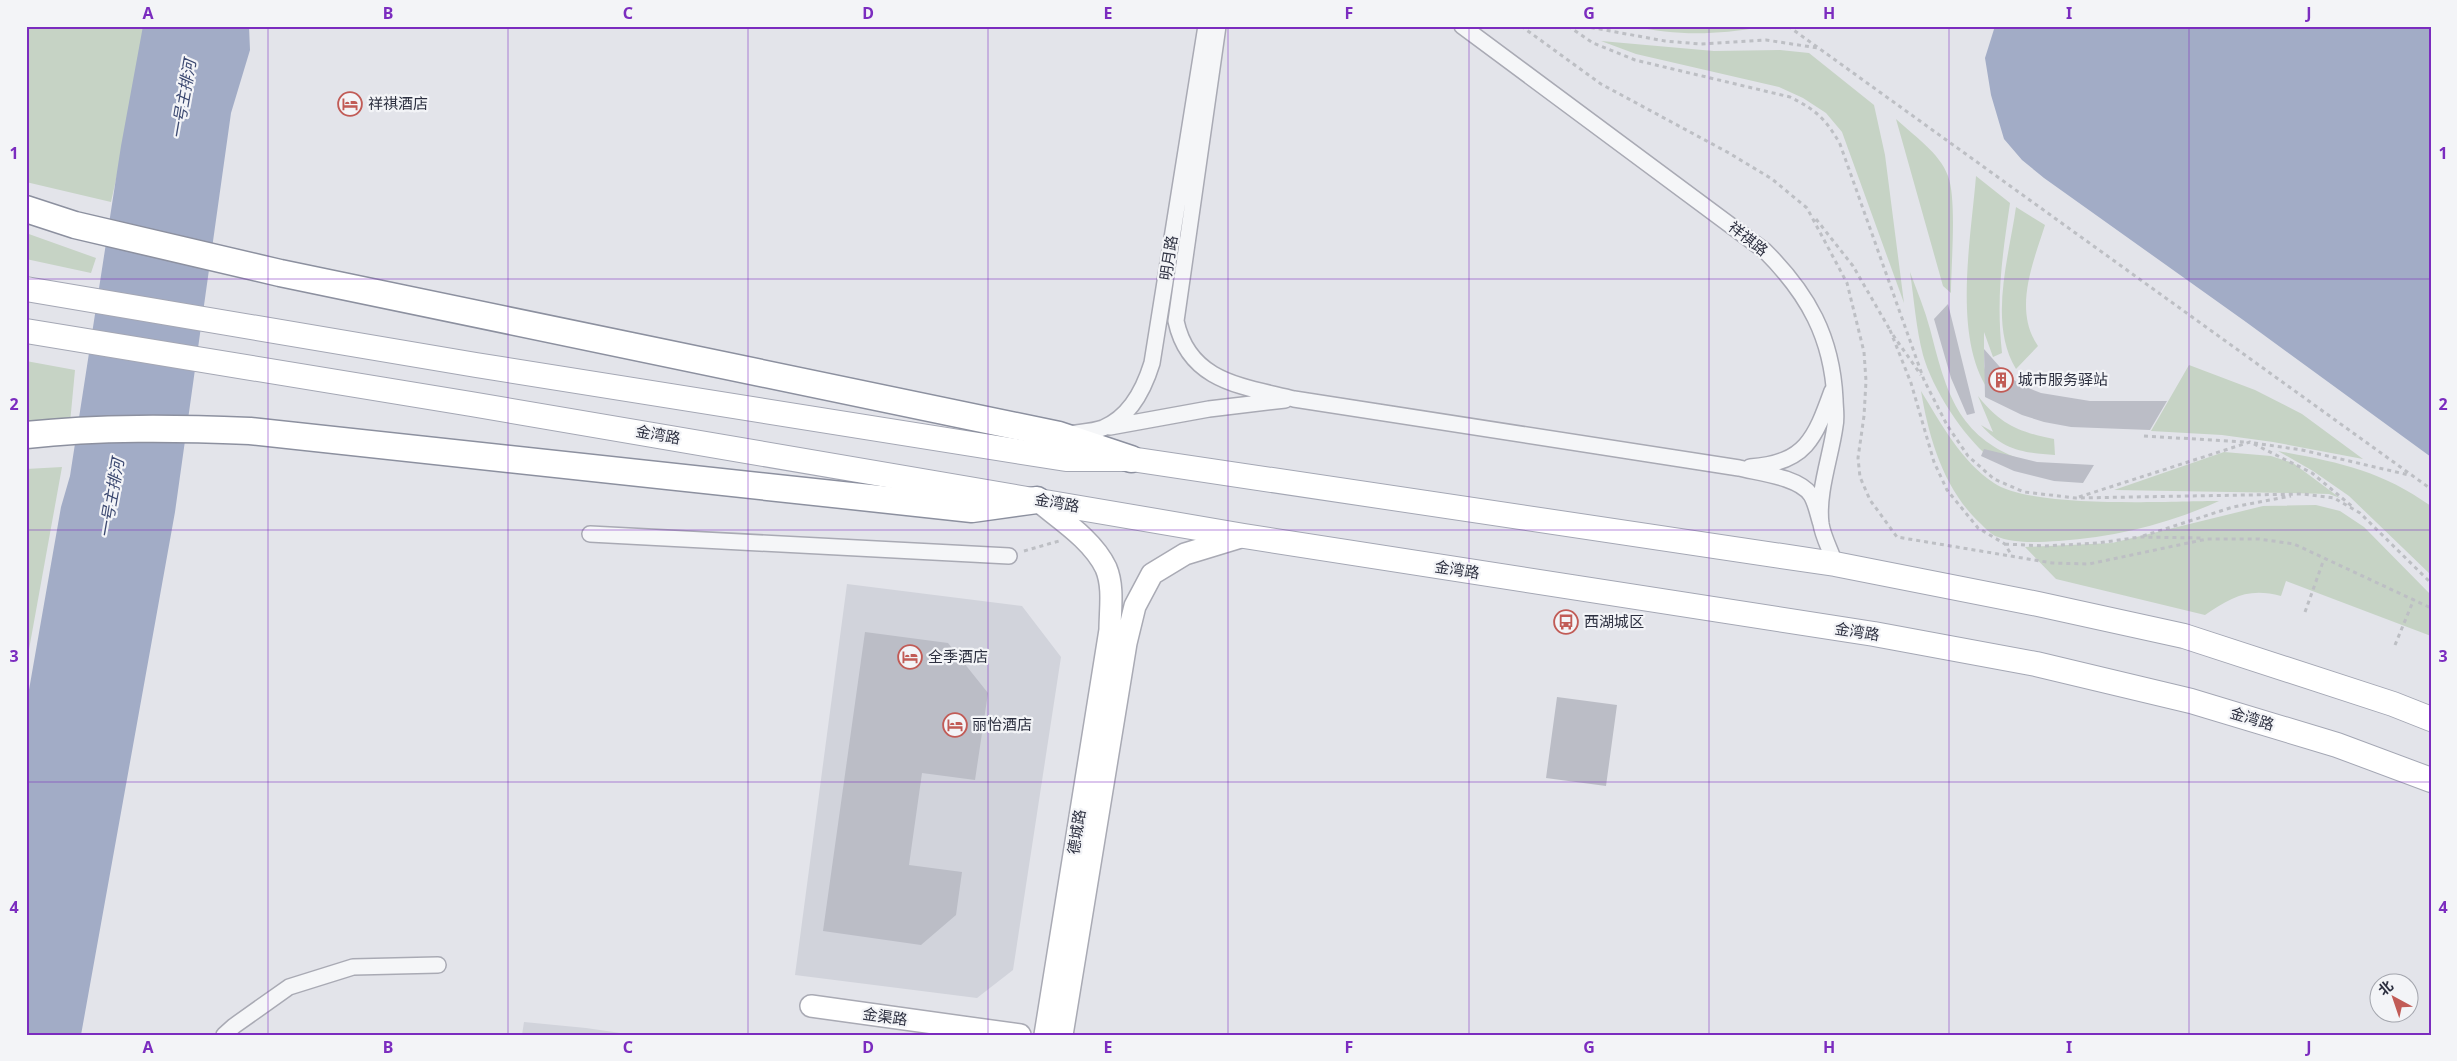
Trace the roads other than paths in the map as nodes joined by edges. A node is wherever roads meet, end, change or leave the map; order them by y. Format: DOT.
graph roads {
  1 [pos="1206,26"];
  2 [pos="1218,26"];
  3 [pos="1462,26"];
  4 [pos="26,209"];
  5 [pos="26,289"];
  6 [pos="26,331"];
  7 [pos="1834,385"];
  8 [pos="1294,399"];
  9 [pos="1102,428"];
  10 [pos="26,435"];
  11 [pos="1059,436"];
  12 [pos="1131,459"];
  13 [pos="1739,468"];
  14 [pos="1037,500"];
  15 [pos="1821,524"];
  16 [pos="590,534"];
  17 [pos="1244,536"];
  18 [pos="1009,556"];
  19 [pos="1835,564"];
  20 [pos="1118,636"];
  21 [pos="2431,719"];
  22 [pos="2431,780"];
  23 [pos="438,965"];
  24 [pos="810,1006"];
  25 [pos="224,1035"];
  26 [pos="1020,1035"];
  27 [pos="1045,1035"];
  28 [pos="1062,1035"];
  1 -- 9 [label="street, 明月路"];
  2 -- 8 [label="street, 明月路"];
  3 -- 7 [label="street, 祥祺路"];
  4 -- 11 [label="highway"];
  5 -- 12 [label="main road"];
  6 -- 14 [label="main road, 金湾路"];
  7 -- 13 [label="street"];
  7 -- 15 [label="street, 祥祺路"];
  8 -- 9 [label="street"];
  8 -- 13 [label="street"];
  9 -- 11 [label="street, 明月路"];
  10 -- 14 [label="highway"];
  11 -- 12 [label="highway"];
  12 -- 19 [label="main road"];
  13 -- 15 [label="street"];
  14 -- 17 [label="main road, 金湾路"];
  14 -- 20 [label="street"];
  15 -- 19 [label="street, 祥祺路"];
  16 -- 18 [label="street"];
  17 -- 20 [label="street"];
  17 -- 22 [label="main road, 金湾路"];
  19 -- 21 [label="main road"];
  20 -- 27 [label="street, 德城路"];
  20 -- 28 [label="street, 德城路"];
  23 -- 25 [label="street"];
  24 -- 26 [label="street, 金渠路"];
}
